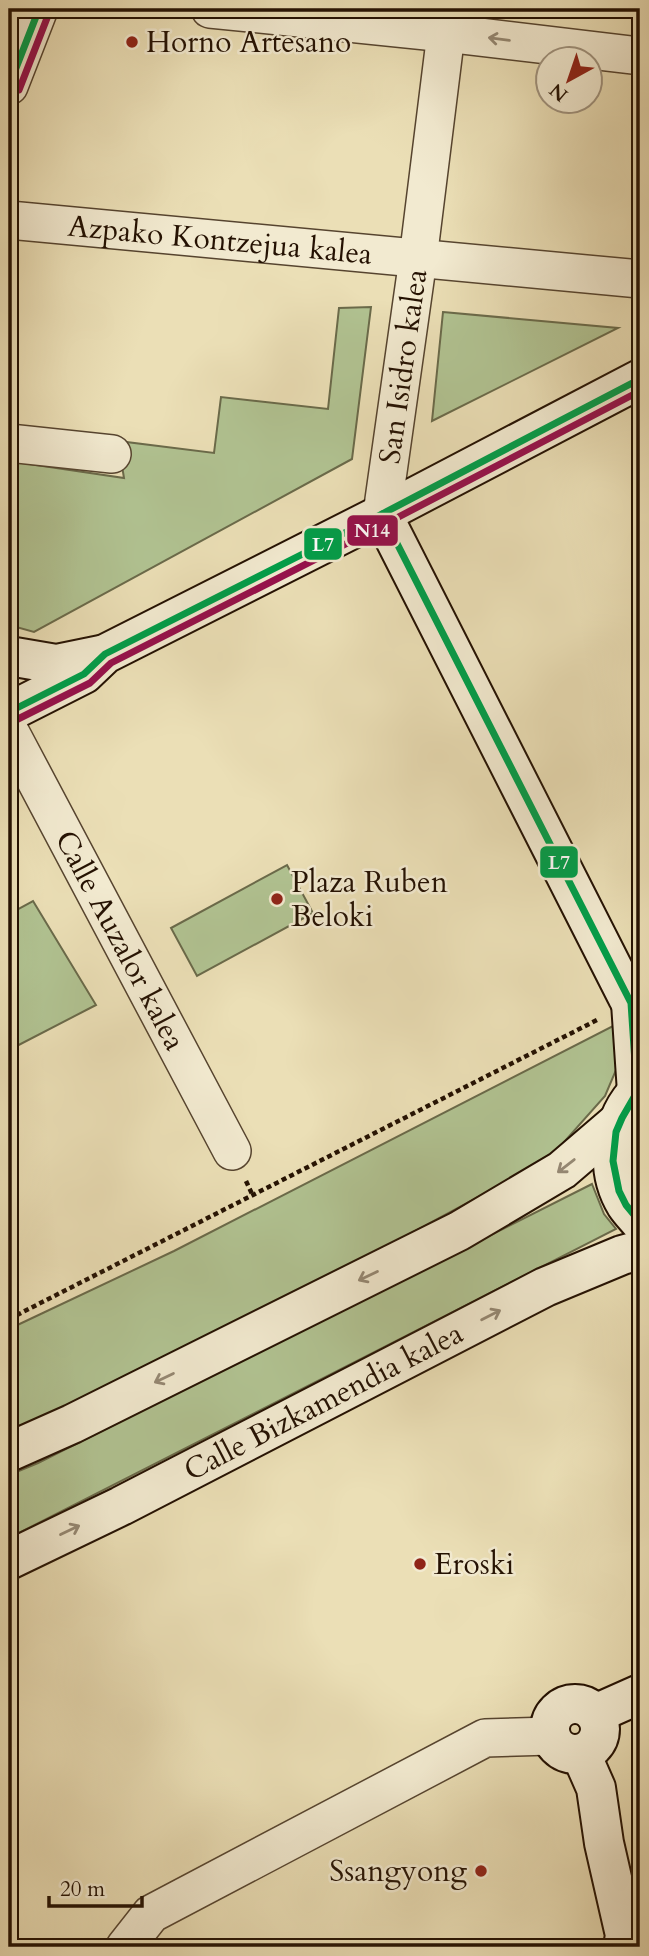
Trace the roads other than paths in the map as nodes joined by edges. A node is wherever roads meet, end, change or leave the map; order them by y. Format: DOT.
graph roads {
  1 [pos="210,9"];
  2 [pos="27,14"];
  3 [pos="447,21"];
  4 [pos="640,56"];
  5 [pos="9,86"];
  6 [pos="9,220"];
  7 [pos="418,259"];
  8 [pos="640,279"];
  9 [pos="640,379"];
  10 [pos="9,443"];
  11 [pos="112,454"];
  12 [pos="382,514"];
  13 [pos="105,654"];
  14 [pos="9,656"];
  15 [pos="9,712"];
  16 [pos="9,730"];
  17 [pos="636,1007"];
  18 [pos="632,1101"];
  19 [pos="232,1151"];
  20 [pos="640,1222"];
  21 [pos="640,1250"];
  22 [pos="9,1452"];
  23 [pos="9,1560"];
  24 [pos="640,1694"];
  25 [pos="566,1745"];
  26 [pos="125,1947"];
  27 [pos="623,1947"];
  1 -- 3 [label="street"];
  2 -- 5 [label="street"];
  4 -- 3 [label="street, one-way"];
  3 -- 7 [label="street, San Isidro kalea"];
  6 -- 7 [label="street, Azpako Kontzejua kalea"];
  7 -- 8 [label="street, Azpako Kontzejua kalea"];
  7 -- 12 [label="street, San Isidro kalea"];
  9 -- 12 [label="main road"];
  10 -- 11 [label="street"];
  12 -- 13 [label="main road"];
  12 -- 17 [label="main road"];
  13 -- 14 [label="main road"];
  13 -- 15 [label="main road"];
  16 -- 19 [label="street, Calle Auzalor kalea"];
  17 -- 18 [label="main road"];
  18 -- 20 [label="main road"];
  18 -- 22 [label="main road, one-way"];
  23 -- 21 [label="main road, Calle Bizkamendia kalea, one-way"];
  24 -- 25 [label="main road"];
  25 -- 26 [label="street"];
  25 -- 27 [label="main road"];
}
